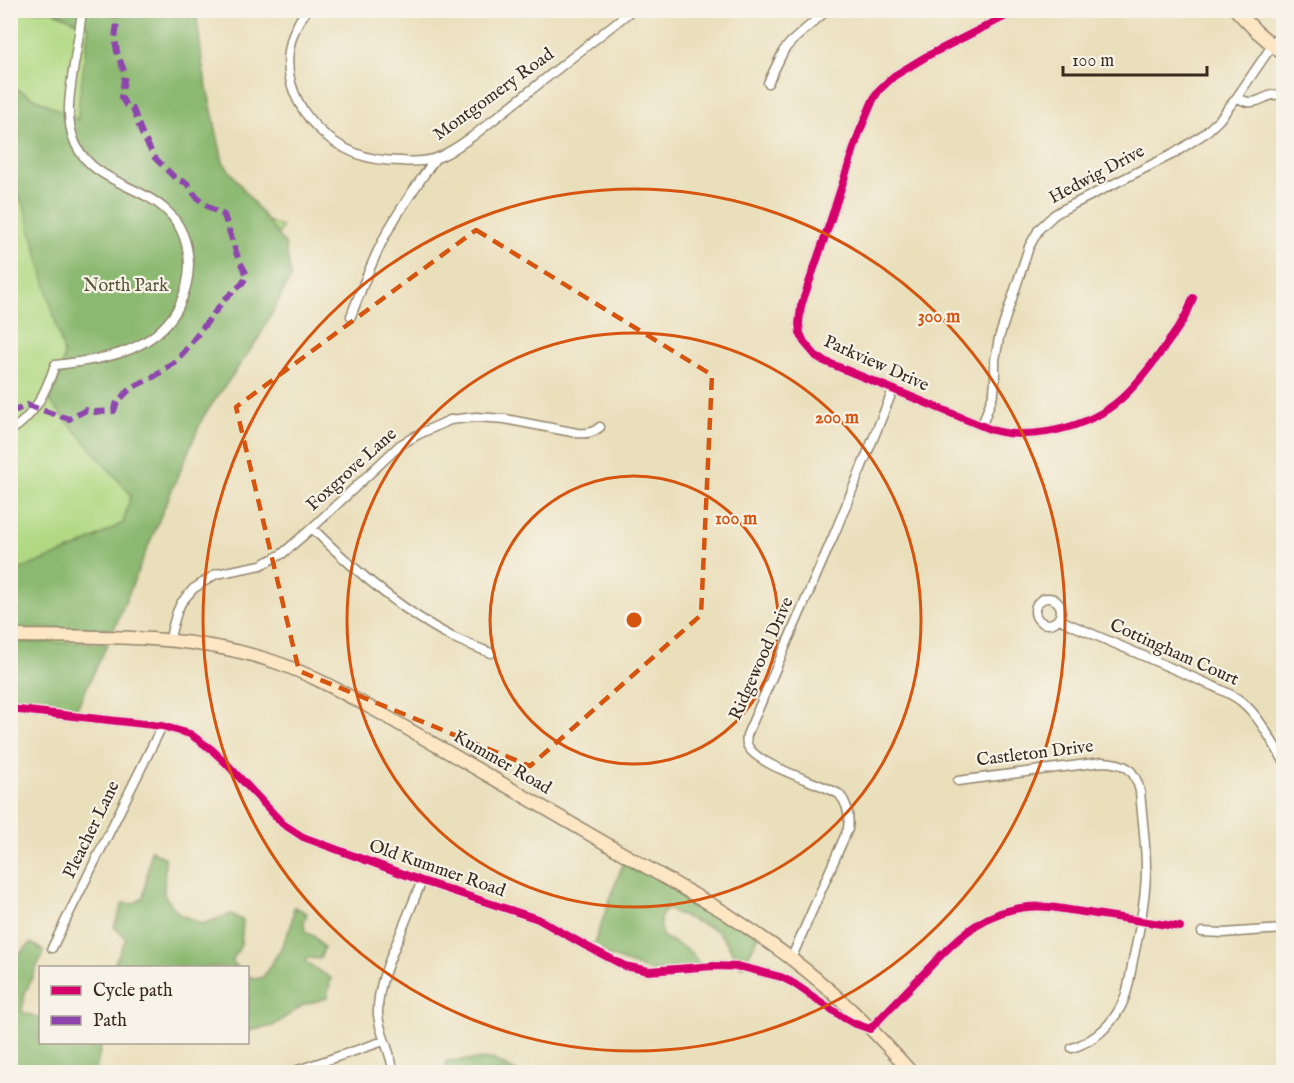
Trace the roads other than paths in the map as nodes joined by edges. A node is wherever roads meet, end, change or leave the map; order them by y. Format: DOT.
graph roads {
  1 [pos="82,10"];
  2 [pos="307,10"];
  3 [pos="632,10"];
  4 [pos="827,10"];
  5 [pos="1018,10"];
  6 [pos="1236,10"];
  7 [pos="1284,28"];
  8 [pos="1272,45"];
  9 [pos="1284,55"];
  10 [pos="768,83"];
  11 [pos="1284,96"];
  12 [pos="1237,97"];
  13 [pos="435,159"];
  14 [pos="1193,298"];
  15 [pos="351,316"];
  16 [pos="893,390"];
  17 [pos="982,425"];
  18 [pos="600,427"];
  19 [pos="10,431"];
  20 [pos="312,528"];
  21 [pos="1060,619"];
  22 [pos="10,636"];
  23 [pos="170,640"];
  24 [pos="491,653"];
  25 [pos="10,709"];
  26 [pos="162,726"];
  27 [pos="1284,761"];
  28 [pos="958,781"];
  29 [pos="422,881"];
  30 [pos="1140,921"];
  31 [pos="1180,927"];
  32 [pos="1284,929"];
  33 [pos="1202,932"];
  34 [pos="52,948"];
  35 [pos="791,959"];
  36 [pos="870,1029"];
  37 [pos="384,1041"];
  38 [pos="1072,1048"];
  39 [pos="292,1072"];
  40 [pos="393,1072"];
  41 [pos="911,1072"];
  1 -- 19 [label="street"];
  2 -- 13 [label="street, Montgomery Road"];
  3 -- 13 [label="street, Montgomery Road"];
  4 -- 10 [label="street"];
  5 -- 16 [label="street, Parkview Drive"];
  6 -- 8 [label="street"];
  7 -- 8 [label="street, Hedwig Drive"];
  8 -- 9 [label="street"];
  8 -- 12 [label="street, Hedwig Drive"];
  11 -- 12 [label="street"];
  12 -- 17 [label="street, Hedwig Drive"];
  13 -- 15 [label="street"];
  14 -- 17 [label="street, Parkview Drive"];
  16 -- 17 [label="street, Parkview Drive"];
  16 -- 35 [label="street, Ridgewood Drive"];
  18 -- 20 [label="street, Foxgrove Lane"];
  20 -- 23 [label="street, Foxgrove Lane"];
  20 -- 24 [label="street"];
  21 -- 27 [label="street, Cottingham Court"];
  22 -- 23 [label="street, Kummer Road"];
  23 -- 35 [label="street, Kummer Road"];
  25 -- 26 [label="street, Old Kummer Road"];
  26 -- 29 [label="street, Old Kummer Road"];
  26 -- 34 [label="street, Pleacher Lane"];
  28 -- 30 [label="street, Castleton Drive"];
  29 -- 36 [label="street, Old Kummer Road"];
  29 -- 37 [label="street"];
  30 -- 31 [label="street"];
  30 -- 36 [label="street"];
  30 -- 38 [label="street, Castleton Drive"];
  32 -- 33 [label="street"];
  35 -- 36 [label="street, Kummer Road"];
  36 -- 41 [label="street, Kummer Road"];
  37 -- 39 [label="street"];
  37 -- 40 [label="street"];
}
